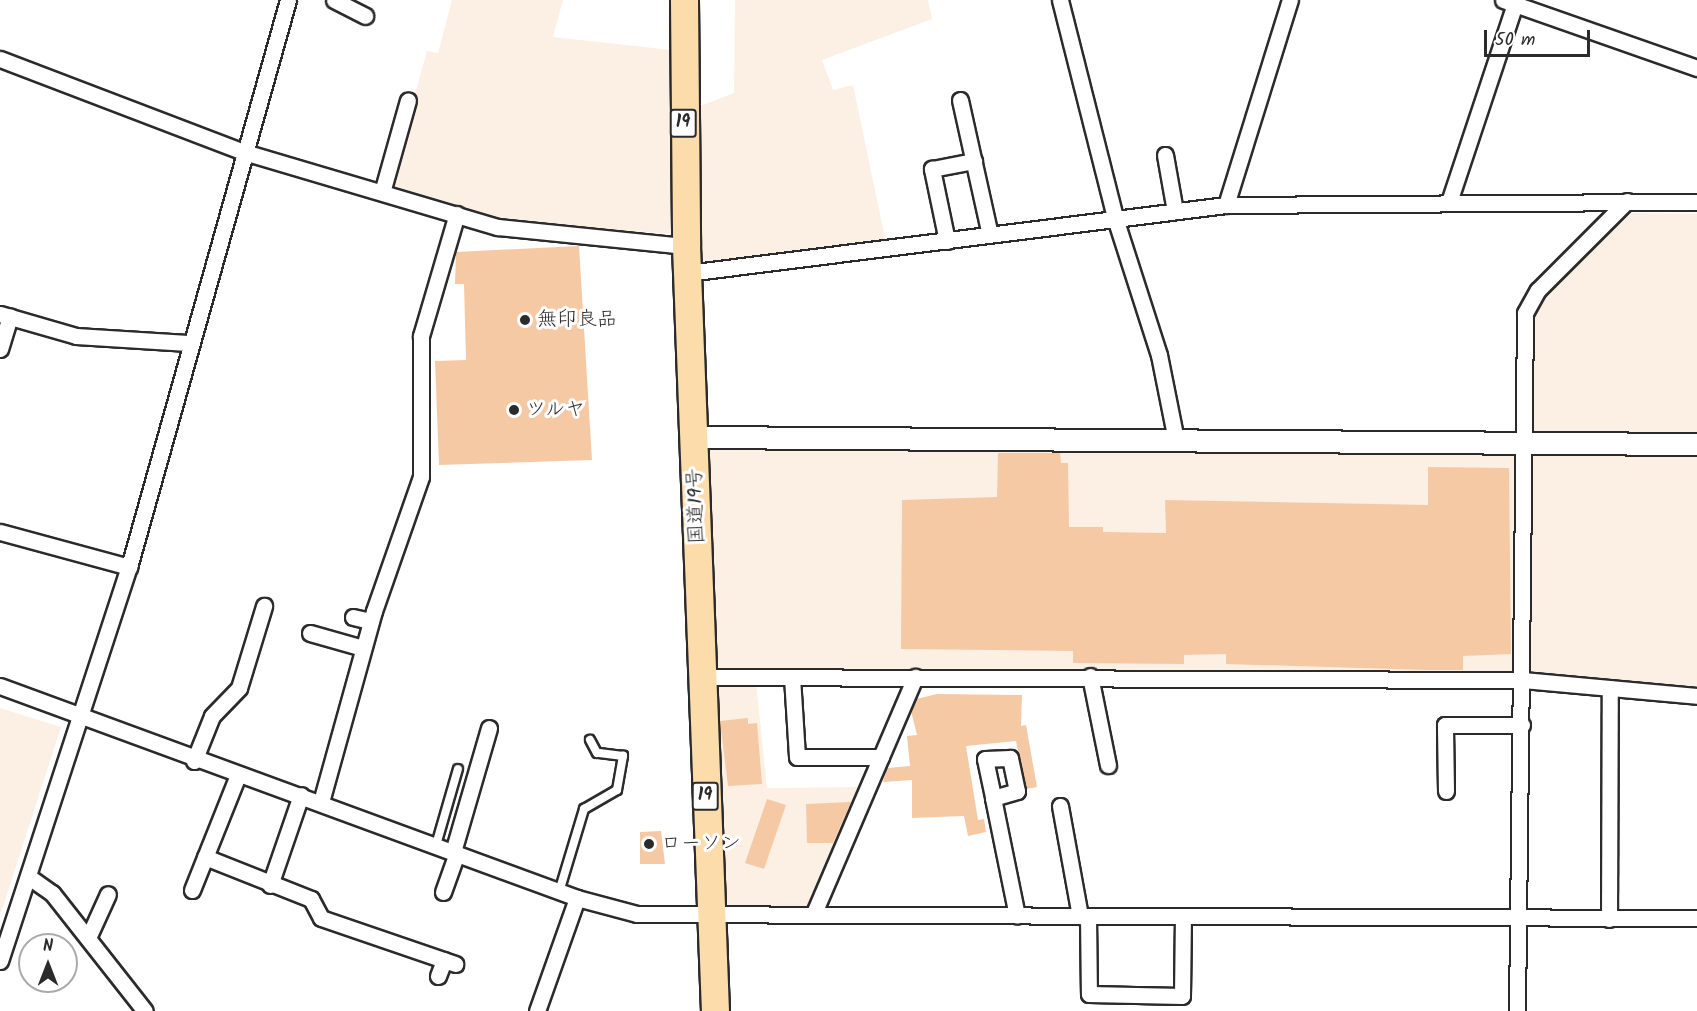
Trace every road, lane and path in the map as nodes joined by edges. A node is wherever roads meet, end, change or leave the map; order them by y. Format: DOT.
graph roads {
  1 [pos="288,0"];
  2 [pos="334,0"];
  3 [pos="684,0"];
  4 [pos="1060,0"];
  5 [pos="1290,0"];
  6 [pos="1509,2"];
  7 [pos="365,15"];
  8 [pos="0,59"];
  9 [pos="1697,68"];
  10 [pos="408,100"];
  11 [pos="960,100"];
  12 [pos="244,152"];
  13 [pos="1165,155"];
  14 [pos="974,160"];
  15 [pos="383,189"];
  16 [pos="1627,201"];
  17 [pos="1449,202"];
  18 [pos="1697,202"];
  19 [pos="1226,205"];
  20 [pos="1175,211"];
  21 [pos="457,214"];
  22 [pos="1114,218"];
  23 [pos="990,235"];
  24 [pos="947,241"];
  25 [pos="686,246"];
  26 [pos="687,273"];
  27 [pos="5,315"];
  28 [pos="188,343"];
  29 [pos="0,349"];
  30 [pos="694,437"];
  31 [pos="1176,440"];
  32 [pos="1524,443"];
  33 [pos="1697,444"];
  34 [pos="0,532"];
  35 [pos="129,567"];
  36 [pos="244,616"];
  37 [pos="353,617"];
  38 [pos="370,621"];
  39 [pos="310,633"];
  40 [pos="363,648"];
  41 [pos="1090,676"];
  42 [pos="704,677"];
  43 [pos="792,677"];
  44 [pos="915,677"];
  45 [pos="1522,680"];
  46 [pos="0,686"];
  47 [pos="1610,688"];
  48 [pos="1697,696"];
  49 [pos="82,712"];
  50 [pos="1522,725"];
  51 [pos="489,728"];
  52 [pos="590,740"];
  53 [pos="881,757"];
  54 [pos="194,761"];
  55 [pos="1108,765"];
  56 [pos="458,769"];
  57 [pos="238,775"];
  58 [pos="1446,791"];
  59 [pos="301,795"];
  60 [pos="993,798"];
  61 [pos="321,802"];
  62 [pos="1060,806"];
  63 [pos="436,845"];
  64 [pos="455,852"];
  65 [pos="205,857"];
  66 [pos="29,877"];
  67 [pos="270,885"];
  68 [pos="192,890"];
  69 [pos="442,892"];
  70 [pos="559,892"];
  71 [pos="108,894"];
  72 [pos="577,898"];
  73 [pos="814,913"];
  74 [pos="707,915"];
  75 [pos="1017,916"];
  76 [pos="1084,916"];
  77 [pos="1183,916"];
  78 [pos="1521,918"];
  79 [pos="1697,918"];
  80 [pos="1609,919"];
  81 [pos="88,938"];
  82 [pos="0,961"];
  83 [pos="438,976"];
  84 [pos="145,1011"];
  85 [pos="537,1011"];
  86 [pos="715,1011"];
  87 [pos="1517,1011"];
  1 -- 12 [label="street"];
  2 -- 7 [label="street"];
  3 -- 25 [label="highway, 国道19号 / 19"];
  4 -- 22 [label="street"];
  5 -- 19 [label="street"];
  6 -- 9 [label="street"];
  6 -- 17 [label="street"];
  8 -- 12 [label="street"];
  10 -- 15 [label="street"];
  11 -- 14 [label="street"];
  12 -- 15 [label="street"];
  12 -- 28 [label="street"];
  13 -- 20 [label="street"];
  14 -- 23 [label="street"];
  14 -- 24 [label="street"];
  15 -- 21 [label="street"];
  16 -- 17 [label="street"];
  16 -- 18 [label="street"];
  16 -- 32 [label="street"];
  17 -- 19 [label="street"];
  19 -- 20 [label="street"];
  20 -- 22 [label="street"];
  21 -- 25 [label="street"];
  21 -- 38 [label="street"];
  22 -- 23 [label="street"];
  22 -- 31 [label="street"];
  23 -- 24 [label="street"];
  24 -- 26 [label="street"];
  25 -- 26 [label="highway, 国道19号 / 19"];
  26 -- 30 [label="highway, 国道19号 / 19"];
  27 -- 28 [label="street"];
  27 -- 29 [label="street"];
  28 -- 35 [label="street"];
  30 -- 31 [label="street"];
  30 -- 42 [label="highway, 国道19号 / 19"];
  31 -- 32 [label="street"];
  32 -- 33 [label="street"];
  32 -- 45 [label="street"];
  34 -- 35 [label="street"];
  35 -- 49 [label="street"];
  36 -- 54 [label="street"];
  37 -- 38 [label="street"];
  38 -- 40 [label="street"];
  39 -- 40 [label="street"];
  40 -- 61 [label="street"];
  41 -- 44 [label="street"];
  41 -- 45 [label="street"];
  41 -- 55 [label="street"];
  42 -- 43 [label="street"];
  42 -- 74 [label="highway, 国道19号 / 19"];
  43 -- 44 [label="street"];
  43 -- 53 [label="street"];
  44 -- 53 [label="street"];
  45 -- 47 [label="street"];
  45 -- 50 [label="street"];
  46 -- 49 [label="street"];
  47 -- 48 [label="street"];
  47 -- 80 [label="street"];
  49 -- 54 [label="street"];
  49 -- 66 [label="street"];
  50 -- 58 [label="street"];
  50 -- 78 [label="street"];
  51 -- 64 [label="street"];
  52 -- 70 [label="lane"];
  53 -- 73 [label="street"];
  54 -- 57 [label="street"];
  56 -- 63 [label="lane"];
  57 -- 59 [label="street"];
  57 -- 65 [label="street"];
  59 -- 61 [label="street"];
  59 -- 67 [label="street"];
  60 -- 75 [label="street"];
  61 -- 63 [label="street"];
  62 -- 76 [label="street"];
  63 -- 64 [label="street"];
  64 -- 69 [label="street"];
  64 -- 70 [label="street"];
  65 -- 67 [label="street"];
  65 -- 68 [label="street"];
  66 -- 81 [label="street"];
  66 -- 82 [label="street"];
  67 -- 83 [label="street"];
  70 -- 72 [label="street"];
  71 -- 81 [label="street"];
  72 -- 74 [label="street"];
  72 -- 85 [label="street"];
  73 -- 74 [label="street"];
  73 -- 75 [label="street"];
  74 -- 86 [label="highway, 国道19号 / 19"];
  75 -- 76 [label="street"];
  76 -- 77 [label="street"];
  76 -- 77 [label="street"];
  77 -- 78 [label="street"];
  78 -- 80 [label="street"];
  78 -- 87 [label="street"];
  79 -- 80 [label="street"];
  81 -- 84 [label="street"];
}
